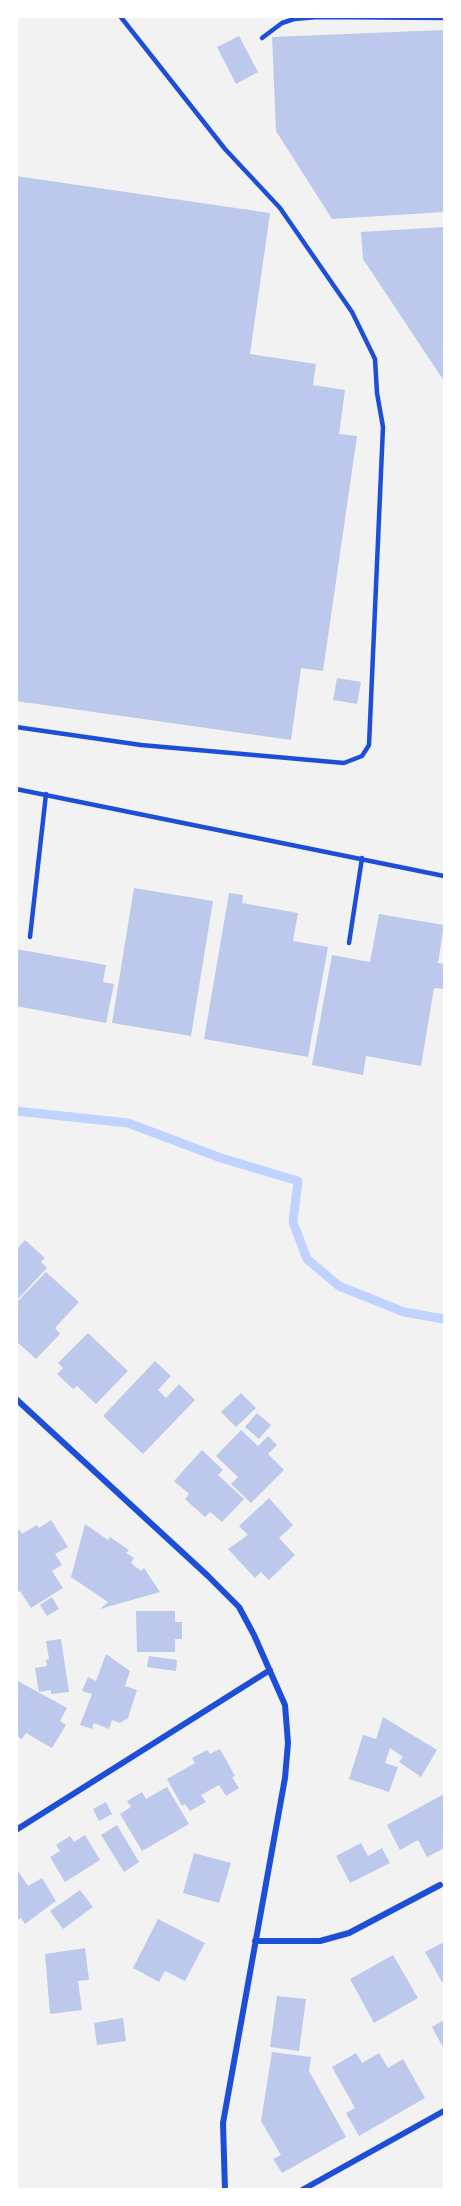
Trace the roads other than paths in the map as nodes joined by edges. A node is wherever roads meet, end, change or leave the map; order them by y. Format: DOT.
graph roads {
  1 [pos="120,16"];
  2 [pos="444,18"];
  3 [pos="262,38"];
  4 [pos="16,727"];
  5 [pos="16,789"];
  6 [pos="46,794"];
  7 [pos="362,858"];
  8 [pos="444,876"];
  9 [pos="30,937"];
  10 [pos="349,943"];
  11 [pos="16,1399"];
  12 [pos="270,1670"];
  13 [pos="16,1830"];
  14 [pos="440,1885"];
  15 [pos="255,1941"];
  16 [pos="444,2111"];
  17 [pos="225,2190"];
  18 [pos="302,2190"];
  1 -- 4 [label="lane"];
  2 -- 3 [label="lane"];
  5 -- 6 [label="lane"];
  6 -- 7 [label="lane"];
  6 -- 9 [label="lane"];
  7 -- 8 [label="lane"];
  7 -- 10 [label="lane"];
  11 -- 12 [label="street"];
  12 -- 13 [label="street"];
  12 -- 15 [label="street"];
  14 -- 15 [label="street"];
  15 -- 17 [label="street"];
  16 -- 18 [label="street"];
}
